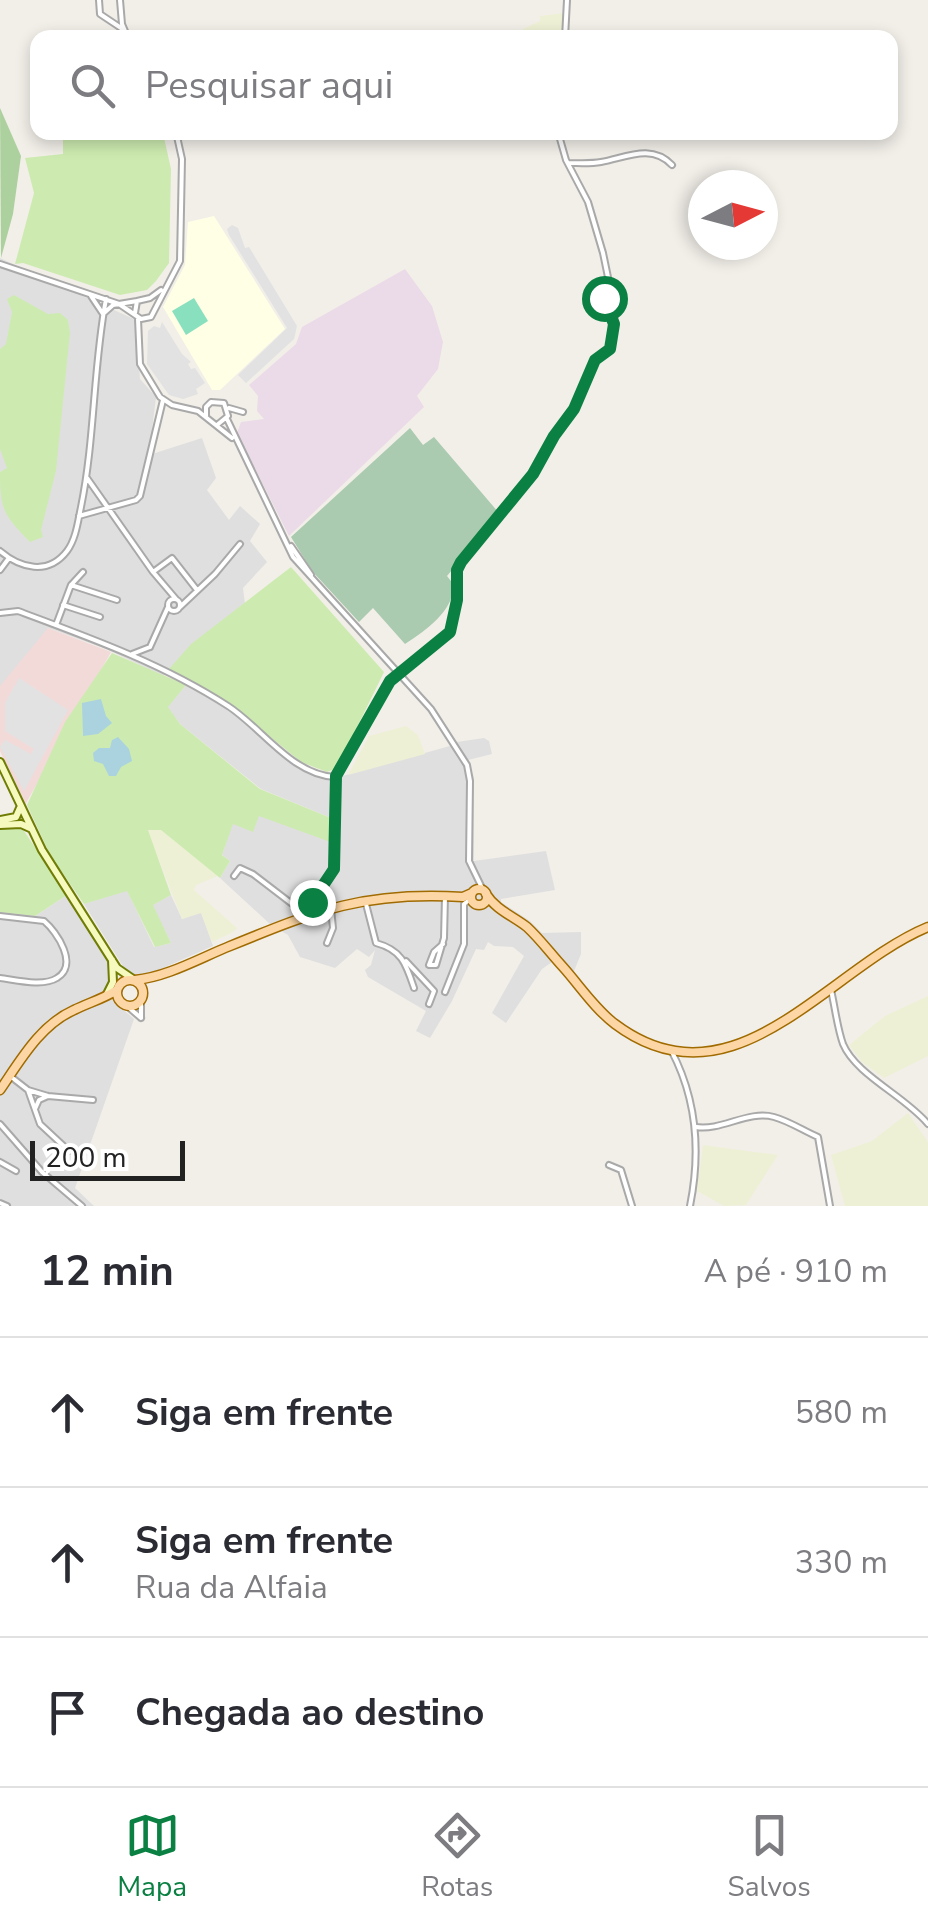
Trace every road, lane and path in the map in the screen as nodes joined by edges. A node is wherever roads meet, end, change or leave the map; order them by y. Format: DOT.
graph roads {
  1 [pos="99,0"];
  2 [pos="120,0"];
  3 [pos="567,0"];
  4 [pos="122,8"];
  5 [pos="106,18"];
  6 [pos="124,30"];
  7 [pos="565,30"];
  8 [pos="178,140"];
  9 [pos="561,140"];
  10 [pos="568,163"];
  11 [pos="672,165"];
  12 [pos="1,265"];
  13 [pos="169,284"];
  14 [pos="87,293"];
  15 [pos="144,298"];
  16 [pos="106,299"];
  17 [pos="137,301"];
  18 [pos="119,304"];
  19 [pos="154,307"];
  20 [pos="103,314"];
  21 [pos="137,316"];
  22 [pos="148,319"];
  23 [pos="141,332"];
  24 [pos="162,400"];
  25 [pos="211,402"];
  26 [pos="228,407"];
  27 [pos="187,408"];
  28 [pos="206,418"];
  29 [pos="228,418"];
  30 [pos="217,425"];
  31 [pos="236,442"];
  32 [pos="87,478"];
  33 [pos="108,508"];
  34 [pos="79,516"];
  35 [pos="240,544"];
  36 [pos="0,550"];
  37 [pos="9,558"];
  38 [pos="0,570"];
  39 [pos="82,572"];
  40 [pos="153,572"];
  41 [pos="71,585"];
  42 [pos="163,585"];
  43 [pos="198,590"];
  44 [pos="176,599"];
  45 [pos="117,600"];
  46 [pos="64,605"];
  47 [pos="168,605"];
  48 [pos="178,609"];
  49 [pos="0,613"];
  50 [pos="100,617"];
  51 [pos="56,626"];
  52 [pos="158,630"];
  53 [pos="148,650"];
  54 [pos="130,654"];
  55 [pos="144,660"];
  56 [pos="156,667"];
  57 [pos="400,674"];
  58 [pos="0,762"];
  59 [pos="336,776"];
  60 [pos="20,806"];
  61 [pos="0,823"];
  62 [pos="32,830"];
  63 [pos="234,876"];
  64 [pos="477,895"];
  65 [pos="446,896"];
  66 [pos="364,899"];
  67 [pos="312,902"];
  68 [pos="330,907"];
  69 [pos="320,910"];
  70 [pos="301,913"];
  71 [pos="0,916"];
  72 [pos="928,926"];
  73 [pos="327,943"];
  74 [pos="443,944"];
  75 [pos="112,959"];
  76 [pos="404,959"];
  77 [pos="179,967"];
  78 [pos="0,978"];
  79 [pos="134,980"];
  80 [pos="118,988"];
  81 [pos="414,988"];
  82 [pos="831,990"];
  83 [pos="445,992"];
  84 [pos="105,997"];
  85 [pos="142,998"];
  86 [pos="94,1003"];
  87 [pos="429,1004"];
  88 [pos="125,1005"];
  89 [pos="672,1050"];
  90 [pos="10,1076"];
  91 [pos="0,1090"];
  92 [pos="28,1090"];
  93 [pos="48,1096"];
  94 [pos="93,1100"];
  95 [pos="36,1109"];
  96 [pos="0,1124"];
  97 [pos="928,1124"];
  98 [pos="696,1128"];
  99 [pos="69,1151"];
  100 [pos="0,1162"];
  101 [pos="609,1166"];
  102 [pos="16,1171"];
  103 [pos="0,1202"];
  104 [pos="7,1206"];
  105 [pos="82,1206"];
  106 [pos="632,1206"];
  107 [pos="690,1206"];
  108 [pos="830,1206"];
  1 -- 5 [label="street"];
  2 -- 4 [label="street"];
  3 -- 7 [label="street"];
  4 -- 5 [label="street"];
  4 -- 6 [label="street"];
  5 -- 6 [label="street"];
  8 -- 13 [label="street"];
  9 -- 10 [label="street"];
  10 -- 11 [label="street"];
  10 -- 57 [label="street"];
  12 -- 14 [label="street"];
  13 -- 15 [label="street"];
  13 -- 19 [label="street"];
  14 -- 16 [label="street"];
  14 -- 20 [label="street"];
  15 -- 17 [label="street"];
  15 -- 19 [label="street"];
  16 -- 18 [label="street"];
  16 -- 20 [label="street"];
  17 -- 18 [label="street"];
  17 -- 21 [label="street"];
  18 -- 20 [label="street"];
  18 -- 21 [label="street"];
  19 -- 22 [label="street"];
  20 -- 32 [label="street"];
  21 -- 22 [label="street"];
  21 -- 23 [label="street"];
  22 -- 23 [label="street"];
  23 -- 24 [label="street"];
  24 -- 27 [label="street"];
  24 -- 33 [label="street"];
  25 -- 26 [label="street"];
  25 -- 27 [label="street"];
  25 -- 28 [label="street"];
  26 -- 29 [label="street"];
  26 -- 29 [label="street"];
  27 -- 28 [label="street"];
  28 -- 30 [label="street"];
  29 -- 30 [label="street"];
  29 -- 31 [label="street"];
  30 -- 31 [label="street"];
  31 -- 57 [label="street"];
  32 -- 33 [label="street"];
  32 -- 34 [label="street"];
  33 -- 34 [label="street"];
  33 -- 40 [label="street"];
  34 -- 37 [label="street"];
  35 -- 43 [label="street"];
  36 -- 37 [label="street"];
  37 -- 38 [label="street"];
  39 -- 41 [label="street"];
  40 -- 42 [label="street"];
  40 -- 43 [label="street"];
  41 -- 45 [label="street"];
  41 -- 46 [label="street"];
  42 -- 44 [label="street"];
  42 -- 47 [label="street"];
  43 -- 48 [label="street"];
  44 -- 47 [label="street"];
  44 -- 48 [label="street"];
  46 -- 50 [label="street"];
  46 -- 51 [label="street"];
  47 -- 48 [label="street"];
  47 -- 52 [label="street"];
  48 -- 52 [label="street"];
  49 -- 51 [label="street"];
  51 -- 54 [label="street"];
  52 -- 53 [label="street"];
  53 -- 54 [label="street"];
  53 -- 55 [label="street"];
  53 -- 56 [label="street"];
  54 -- 55 [label="street"];
  55 -- 56 [label="street"];
  56 -- 59 [label="street"];
  57 -- 59 [label="street"];
  57 -- 64 [label="street"];
  58 -- 60 [label="main road"];
  59 -- 67 [label="street"];
  60 -- 61 [label="main road"];
  60 -- 62 [label="main road"];
  61 -- 62 [label="main road"];
  62 -- 75 [label="main road"];
  63 -- 70 [label="street"];
  64 -- 65 [label="main road"];
  64 -- 83 [label="street"];
  64 -- 89 [label="main road"];
  65 -- 66 [label="main road"];
  65 -- 74 [label="street"];
  66 -- 68 [label="main road"];
  66 -- 76 [label="street"];
  67 -- 69 [label="street"];
  67 -- 70 [label="street"];
  68 -- 69 [label="main road"];
  68 -- 73 [label="street"];
  69 -- 70 [label="main road"];
  70 -- 77 [label="main road"];
  71 -- 78 [label="street"];
  72 -- 82 [label="main road"];
  75 -- 79 [label="main road"];
  75 -- 80 [label="main road"];
  75 -- 84 [label="main road"];
  76 -- 81 [label="street"];
  76 -- 87 [label="street"];
  77 -- 79 [label="main road"];
  77 -- 85 [label="main road"];
  79 -- 80 [label="main road"];
  79 -- 85 [label="main road"];
  80 -- 84 [label="main road"];
  80 -- 88 [label="main road"];
  82 -- 89 [label="main road"];
  82 -- 97 [label="street"];
  84 -- 86 [label="main road"];
  85 -- 88 [label="main road"];
  85 -- 88 [label="street"];
  86 -- 88 [label="main road"];
  86 -- 90 [label="main road"];
  89 -- 98 [label="street"];
  90 -- 91 [label="main road"];
  90 -- 92 [label="street"];
  92 -- 93 [label="street"];
  92 -- 95 [label="street"];
  93 -- 94 [label="street"];
  93 -- 95 [label="street"];
  95 -- 99 [label="street"];
  96 -- 105 [label="street"];
  98 -- 107 [label="street"];
  98 -- 108 [label="street"];
  100 -- 102 [label="street"];
  101 -- 106 [label="street"];
  103 -- 104 [label="street"];
}
